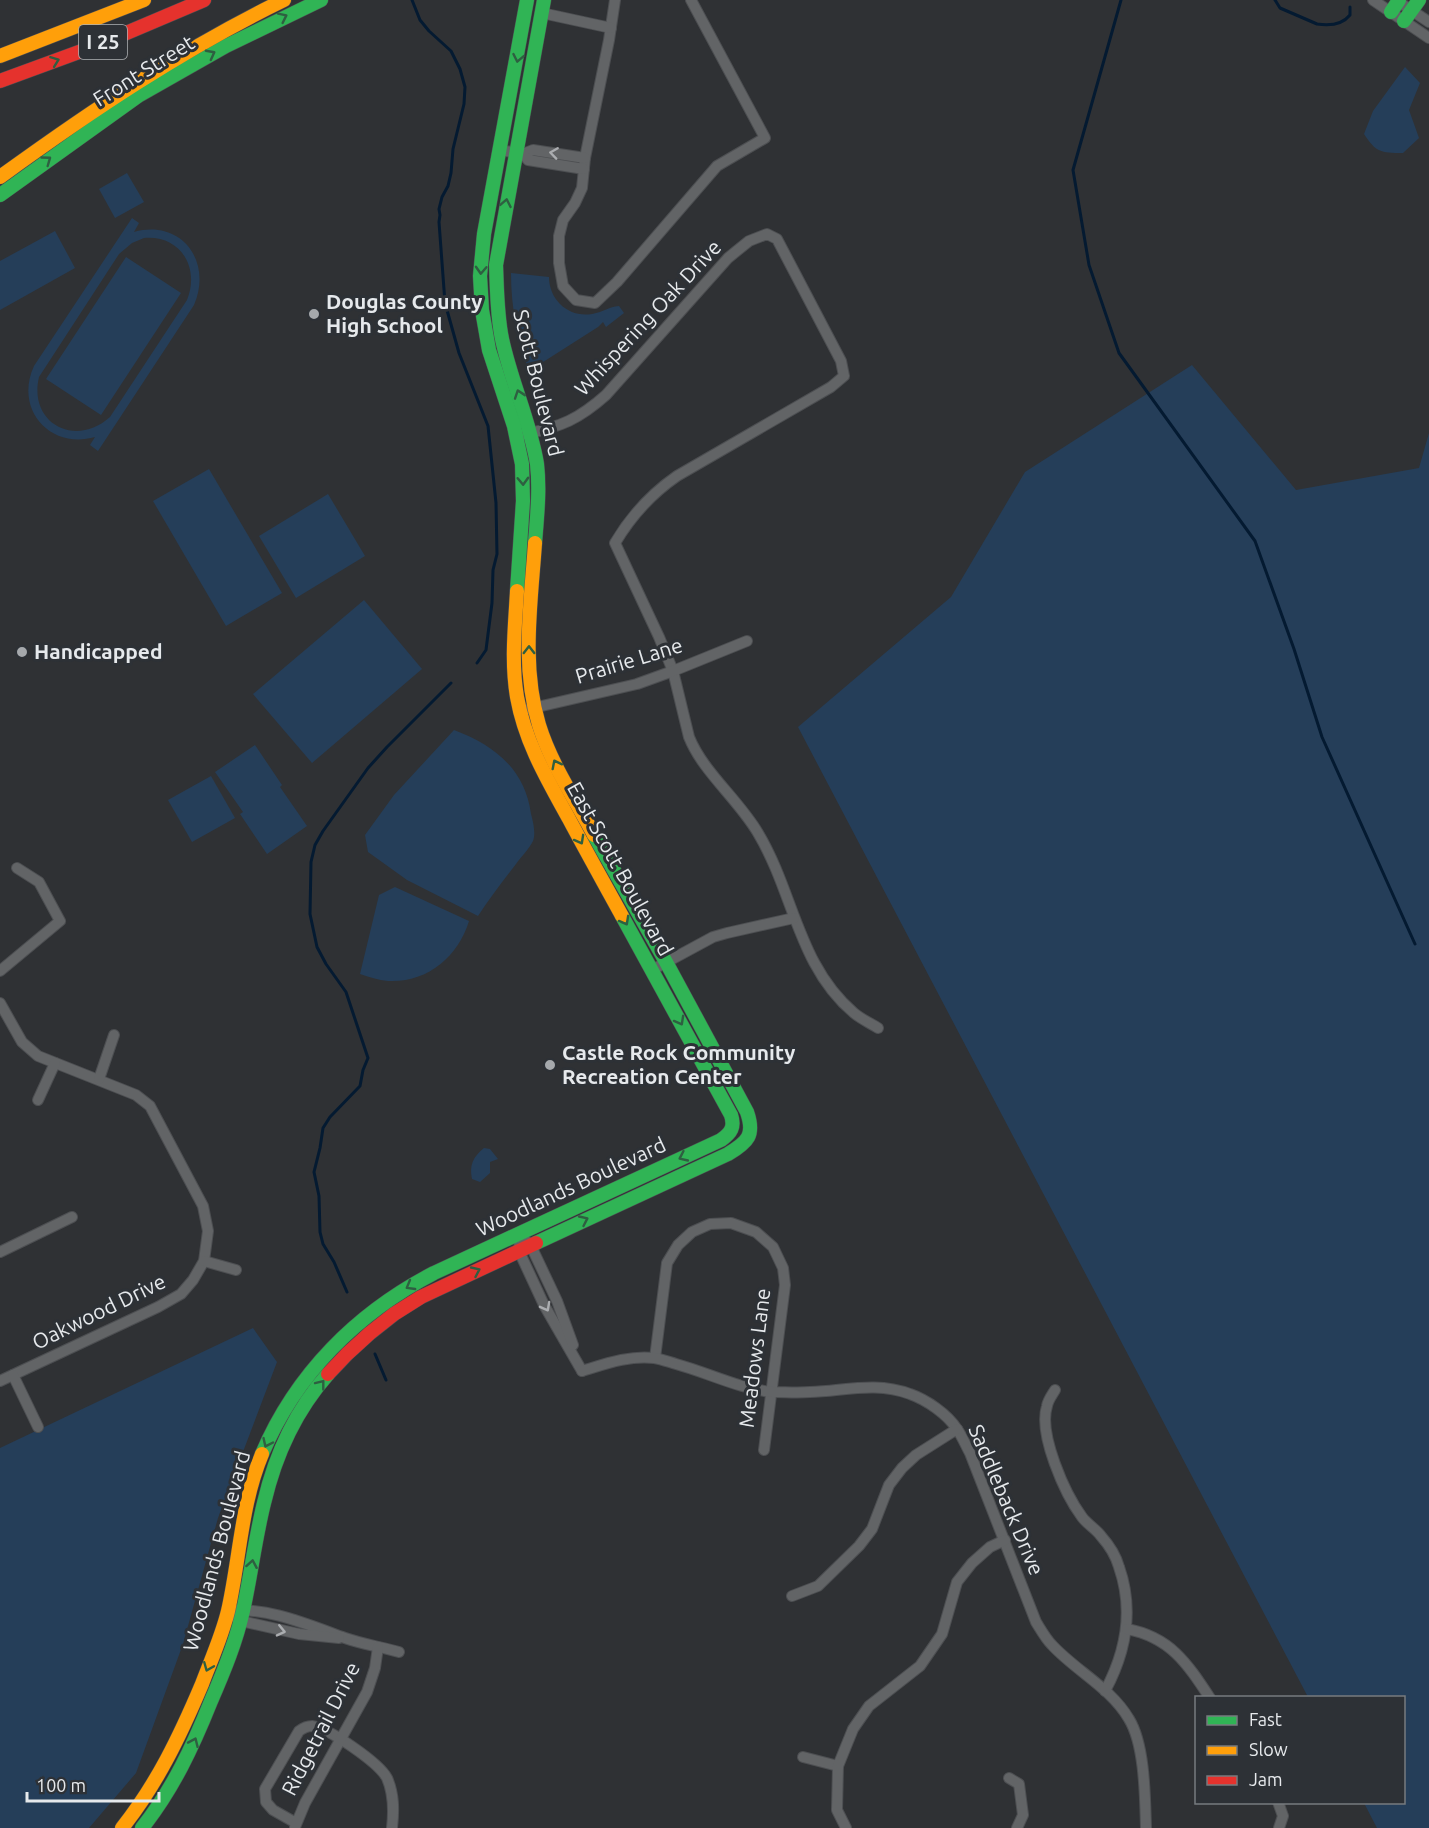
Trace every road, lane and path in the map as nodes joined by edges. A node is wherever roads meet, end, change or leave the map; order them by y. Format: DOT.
graph roads {
  1 [pos="144,0"];
  2 [pos="204,0"];
  3 [pos="284,0"];
  4 [pos="321,0"];
  5 [pos="527,0"];
  6 [pos="615,0"];
  7 [pos="691,0"];
  8 [pos="1373,0"];
  9 [pos="1396,3"];
  10 [pos="543,6"];
  11 [pos="1411,10"];
  12 [pos="1429,22"];
  13 [pos="611,28"];
  14 [pos="1429,38"];
  15 [pos="0,56"];
  16 [pos="0,81"];
  17 [pos="500,150"];
  18 [pos="519,153"];
  19 [pos="585,164"];
  20 [pos="0,177"];
  21 [pos="0,195"];
  22 [pos="531,433"];
  23 [pos="516,436"];
  24 [pos="514,616"];
  25 [pos="747,641"];
  26 [pos="673,671"];
  27 [pos="534,708"];
  28 [pos="520,711"];
  29 [pos="18,868"];
  30 [pos="794,918"];
  31 [pos="666,962"];
  32 [pos="652,970"];
  33 [pos="0,971"];
  34 [pos="0,1003"];
  35 [pos="878,1028"];
  36 [pos="114,1035"];
  37 [pos="55,1063"];
  38 [pos="99,1079"];
  39 [pos="38,1100"];
  40 [pos="733,1129"];
  41 [pos="750,1134"];
  42 [pos="72,1217"];
  43 [pos="520,1234"];
  44 [pos="525,1248"];
  45 [pos="0,1252"];
  46 [pos="204,1261"];
  47 [pos="236,1270"];
  48 [pos="655,1358"];
  49 [pos="13,1376"];
  50 [pos="0,1382"];
  51 [pos="1055,1390"];
  52 [pos="771,1392"];
  53 [pos="38,1427"];
  54 [pos="957,1429"];
  55 [pos="764,1450"];
  56 [pos="1005,1540"];
  57 [pos="792,1596"];
  58 [pos="227,1611"];
  59 [pos="242,1615"];
  60 [pos="1127,1629"];
  61 [pos="378,1647"];
  62 [pos="399,1652"];
  63 [pos="1105,1690"];
  64 [pos="1209,1696"];
  65 [pos="339,1739"];
  66 [pos="803,1757"];
  67 [pos="838,1766"];
  68 [pos="1009,1778"];
  69 [pos="1278,1804"];
  70 [pos="295,1825"];
  71 [pos="122,1828"];
  72 [pos="142,1828"];
  73 [pos="392,1828"];
  74 [pos="846,1828"];
  75 [pos="1017,1828"];
  76 [pos="1146,1828"];
  77 [pos="1279,1828"];
  1 -- 15 [label="main road, I 25"];
  16 -- 2 [label="main road, I 25, one-way"];
  3 -- 20 [label="main road, Front Street"];
  21 -- 4 [label="main road, Front Street, one-way"];
  5 -- 17 [label="main road, Scott Boulevard, one-way"];
  6 -- 13 [label="street"];
  7 -- 19 [label="street"];
  8 -- 9 [label="street"];
  9 -- 11 [label="street"];
  10 -- 13 [label="street"];
  10 -- 18 [label="main road, Scott Boulevard"];
  11 -- 12 [label="street"];
  11 -- 14 [label="street"];
  13 -- 19 [label="street"];
  17 -- 18 [label="street"];
  17 -- 23 [label="main road, Scott Boulevard, one-way"];
  18 -- 19 [label="street"];
  22 -- 18 [label="main road, Scott Boulevard, one-way"];
  22 -- 23 [label="street, Whispering Oak Drive"];
  22 -- 26 [label="street, Whispering Oak Drive"];
  27 -- 22 [label="main road, Scott Boulevard, one-way"];
  23 -- 24 [label="main road, Scott Boulevard, one-way"];
  24 -- 28 [label="main road, East Scott Boulevard"];
  25 -- 26 [label="street, Prairie Lane"];
  26 -- 27 [label="street, Prairie Lane"];
  26 -- 30 [label="street, Whispering Oak Drive"];
  27 -- 28 [label="street, Prairie Lane"];
  31 -- 27 [label="main road, East Scott Boulevard, one-way"];
  28 -- 32 [label="main road, East Scott Boulevard, one-way"];
  29 -- 33 [label="street"];
  30 -- 31 [label="street"];
  30 -- 35 [label="street, Whispering Oak Drive"];
  31 -- 32 [label="street"];
  31 -- 41 [label="main road, East Scott Boulevard"];
  32 -- 40 [label="main road, East Scott Boulevard, one-way"];
  34 -- 37 [label="street, Oakwood Drive"];
  36 -- 38 [label="street"];
  37 -- 38 [label="street, Oakwood Drive"];
  37 -- 39 [label="street"];
  38 -- 46 [label="street, Oakwood Drive"];
  40 -- 43 [label="main road, Woodlands Boulevard, one-way"];
  44 -- 41 [label="main road, Woodlands Boulevard, one-way"];
  42 -- 45 [label="street"];
  43 -- 44 [label="street"];
  43 -- 58 [label="main road, Woodlands Boulevard, one-way"];
  44 -- 48 [label="street, Saddleback Drive"];
  59 -- 44 [label="main road, Woodlands Boulevard, one-way"];
  46 -- 47 [label="street"];
  46 -- 49 [label="street, Oakwood Drive"];
  48 -- 52 [label="street, Saddleback Drive"];
  48 -- 52 [label="street, Meadows Lane"];
  49 -- 50 [label="street, Oakwood Drive"];
  49 -- 53 [label="street"];
  51 -- 60 [label="street"];
  52 -- 54 [label="street, Saddleback Drive"];
  52 -- 55 [label="street, Meadows Lane"];
  54 -- 56 [label="street, Saddleback Drive"];
  54 -- 57 [label="street"];
  56 -- 63 [label="street, Saddleback Drive"];
  56 -- 67 [label="street"];
  58 -- 59 [label="street"];
  58 -- 71 [label="main road, Woodlands Boulevard, one-way"];
  59 -- 61 [label="street"];
  72 -- 59 [label="main road, Woodlands Boulevard, one-way"];
  60 -- 63 [label="street"];
  60 -- 64 [label="street"];
  61 -- 62 [label="street"];
  61 -- 65 [label="street, Ridgetrail Drive"];
  63 -- 76 [label="street, Saddleback Drive"];
  65 -- 70 [label="street, Ridgetrail Drive"];
  65 -- 70 [label="street"];
  65 -- 73 [label="street"];
  66 -- 67 [label="street"];
  67 -- 74 [label="street"];
  68 -- 75 [label="street"];
  69 -- 77 [label="street"];
}
